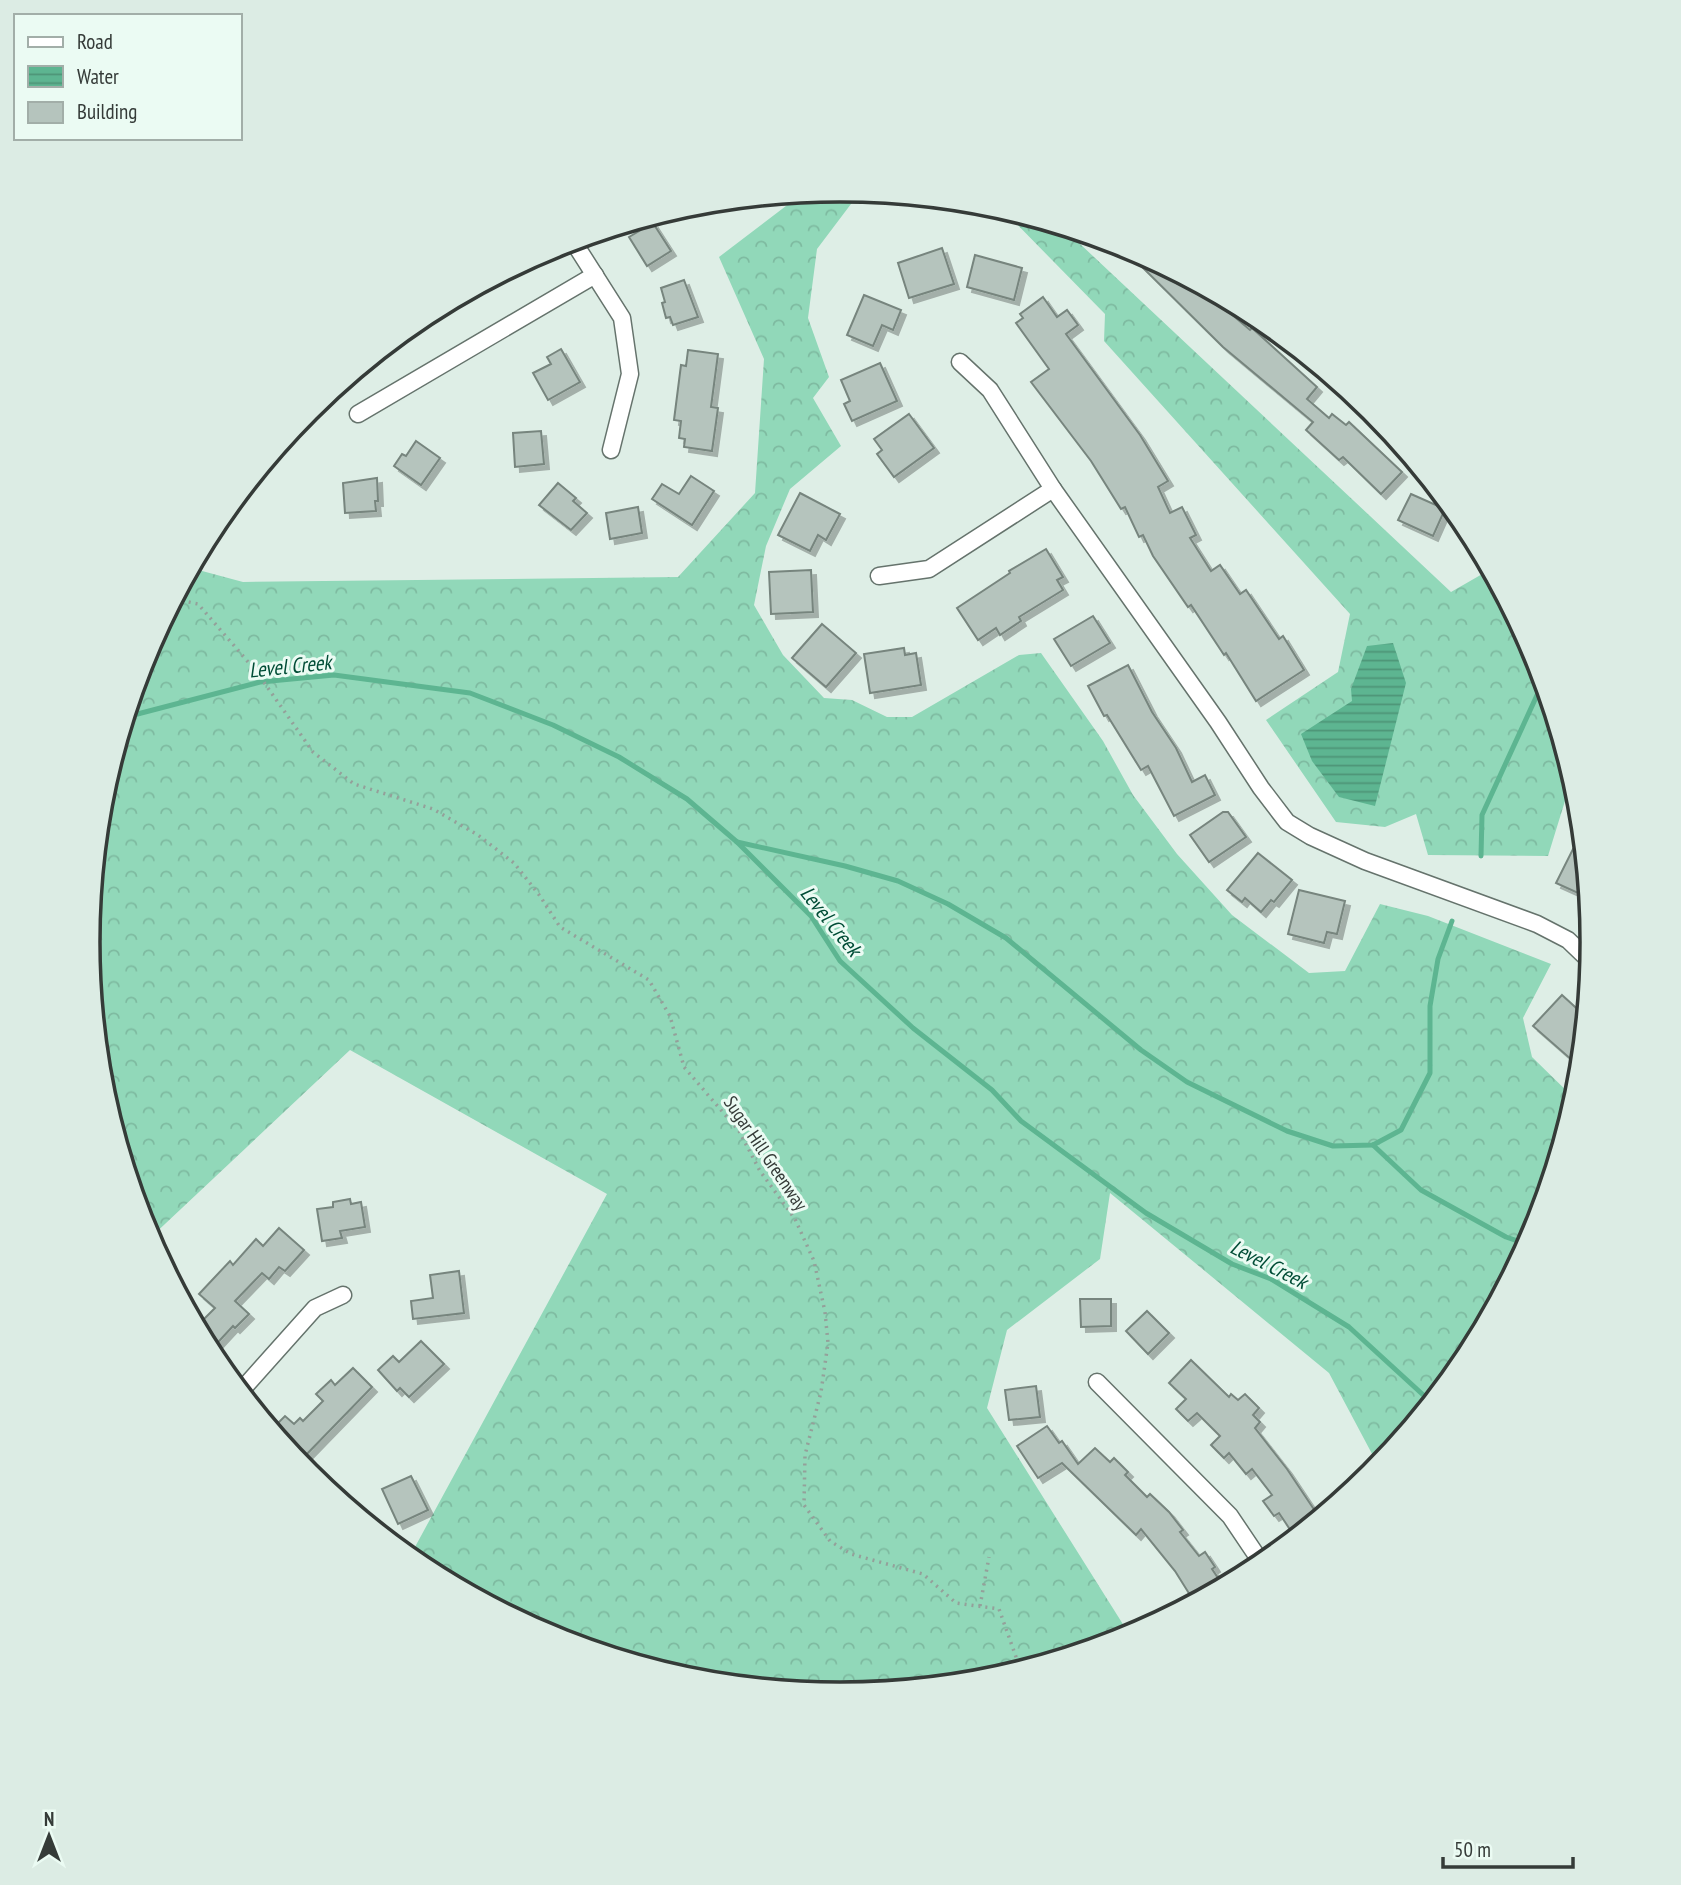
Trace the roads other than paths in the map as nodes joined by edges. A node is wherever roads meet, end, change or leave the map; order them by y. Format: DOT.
graph roads {
  1 [pos="579,250"];
  2 [pos="595,275"];
  3 [pos="960,362"];
  4 [pos="358,414"];
  5 [pos="611,450"];
  6 [pos="1053,489"];
  7 [pos="879,576"];
  8 [pos="1581,952"];
  9 [pos="343,1296"];
  10 [pos="1097,1382"];
  11 [pos="247,1384"];
  12 [pos="1256,1555"];
  1 -- 2 [label="street"];
  2 -- 4 [label="street"];
  2 -- 5 [label="street"];
  3 -- 6 [label="street"];
  6 -- 7 [label="street"];
  6 -- 8 [label="street"];
  9 -- 11 [label="street"];
  10 -- 12 [label="street"];
}
